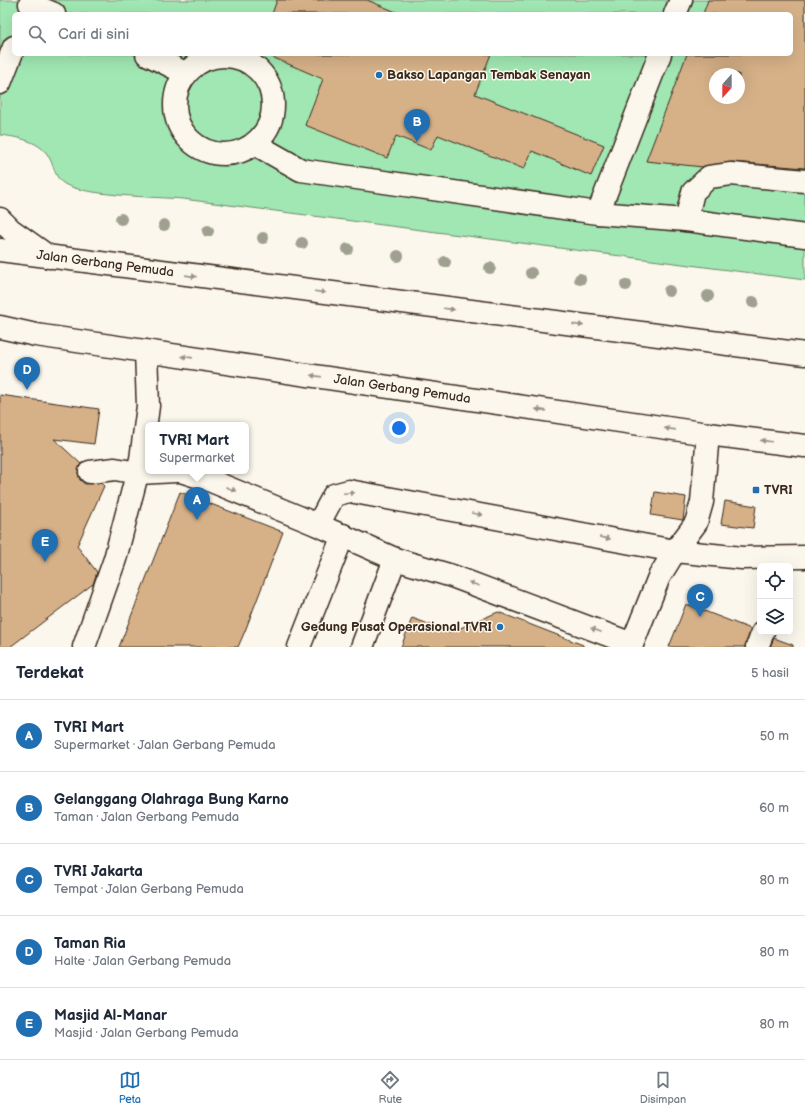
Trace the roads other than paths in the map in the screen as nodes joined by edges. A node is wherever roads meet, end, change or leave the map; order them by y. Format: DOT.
graph roads {
  1 [pos="681,0"];
  2 [pos="30,6"];
  3 [pos="48,12"];
  4 [pos="676,12"];
  5 [pos="0,42"];
  6 [pos="12,46"];
  7 [pos="12,52"];
  8 [pos="151,56"];
  9 [pos="222,56"];
  10 [pos="231,56"];
  11 [pos="659,56"];
  12 [pos="185,72"];
  13 [pos="0,83"];
  14 [pos="255,144"];
  15 [pos="805,181"];
  16 [pos="598,213"];
  17 [pos="0,219"];
  18 [pos="686,220"];
  19 [pos="805,236"];
  20 [pos="0,250"];
  21 [pos="49,257"];
  22 [pos="0,327"];
  23 [pos="146,351"];
  24 [pos="805,354"];
  25 [pos="146,422"];
  26 [pos="145,426"];
  27 [pos="708,434"];
  28 [pos="805,446"];
  29 [pos="90,472"];
  30 [pos="138,473"];
  31 [pos="145,473"];
  32 [pos="190,474"];
  33 [pos="318,525"];
  34 [pos="343,535"];
  35 [pos="675,550"];
  36 [pos="395,559"];
  37 [pos="795,560"];
  38 [pos="762,635"];
  39 [pos="632,645"];
  40 [pos="84,647"];
  41 [pos="299,647"];
  42 [pos="362,647"];
  43 [pos="757,647"];
  1 -- 4 [label="main road"];
  2 -- 3 [label="main road"];
  5 -- 6 [label="main road"];
  7 -- 13 [label="main road"];
  8 -- 12 [label="main road"];
  9 -- 12 [label="main road"];
  10 -- 14 [label="main road"];
  11 -- 16 [label="main road"];
  12 -- 14 [label="main road"];
  14 -- 16 [label="main road"];
  15 -- 18 [label="main road"];
  16 -- 18 [label="main road"];
  17 -- 21 [label="main road"];
  18 -- 19 [label="main road"];
  20 -- 21 [label="main road, Jalan Gerbang Pemuda"];
  21 -- 24 [label="main road, Jalan Gerbang Pemuda, one-way"];
  22 -- 23 [label="main road, Jalan Gerbang Pemuda"];
  23 -- 25 [label="main road"];
  27 -- 23 [label="main road, Jalan Gerbang Pemuda, one-way"];
  26 -- 30 [label="main road"];
  28 -- 27 [label="main road, Jalan Gerbang Pemuda, one-way"];
  27 -- 35 [label="main road"];
  29 -- 30 [label="main road"];
  30 -- 31 [label="main road"];
  30 -- 40 [label="main road"];
  32 -- 33 [label="main road, one-way"];
  33 -- 34 [label="main road"];
  33 -- 35 [label="main road, one-way"];
  34 -- 36 [label="main road"];
  34 -- 41 [label="main road"];
  35 -- 37 [label="main road"];
  35 -- 39 [label="main road"];
  39 -- 36 [label="main road, one-way"];
  36 -- 42 [label="main road"];
  38 -- 43 [label="main road"];
}
